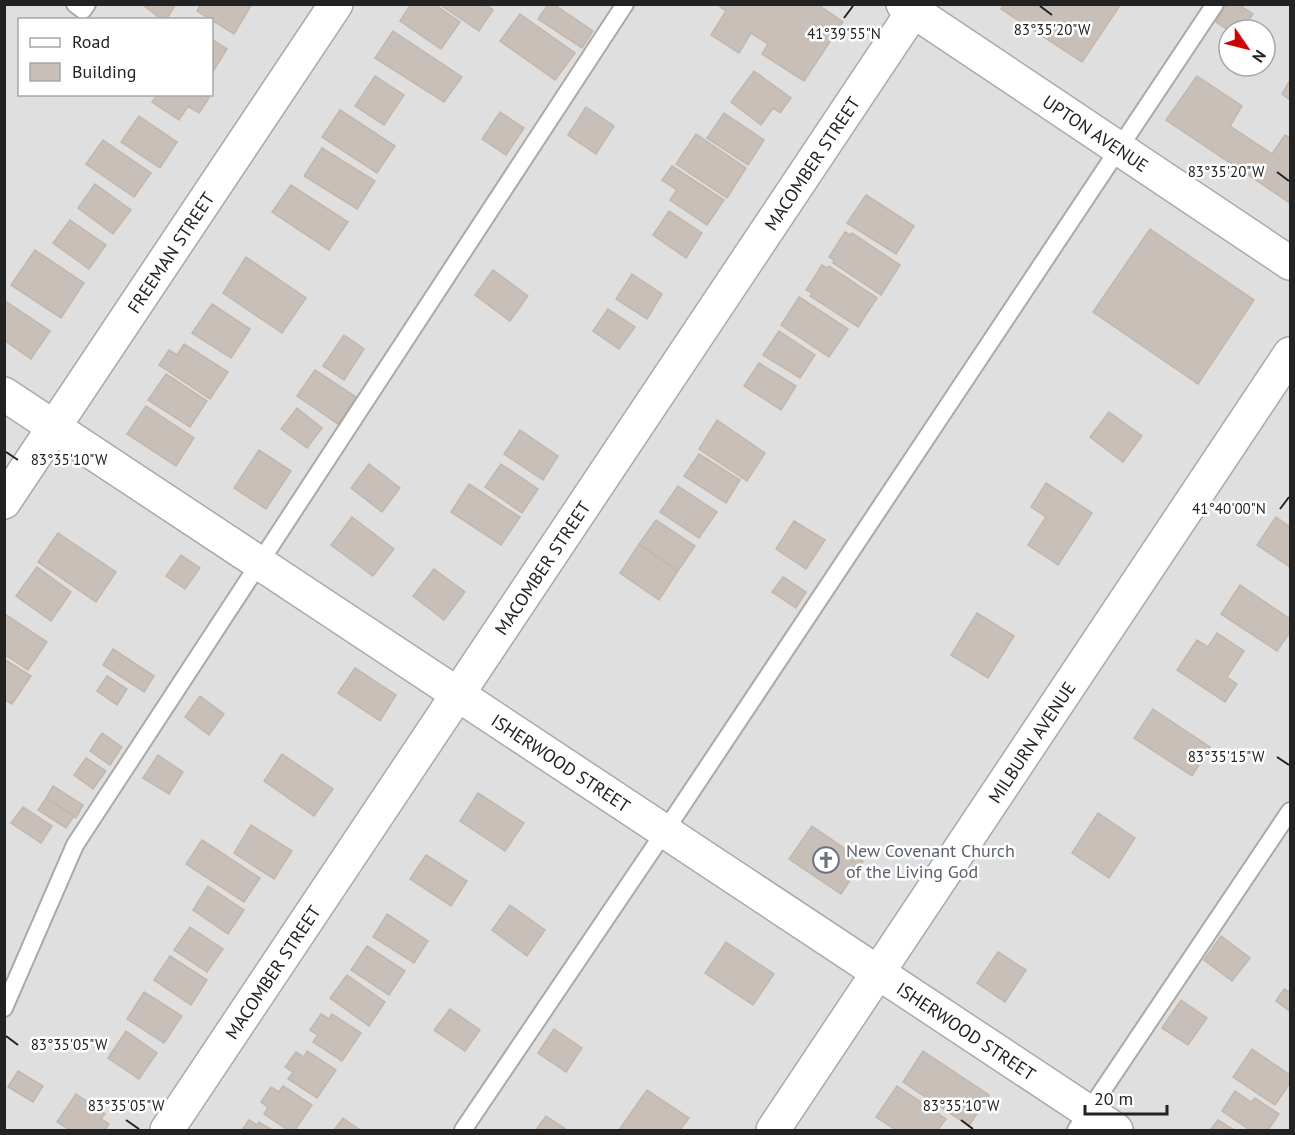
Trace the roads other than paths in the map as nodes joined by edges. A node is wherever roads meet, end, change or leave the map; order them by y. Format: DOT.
graph roads {
  1 [pos="75,4"];
  2 [pos="87,4"];
  3 [pos="336,4"];
  4 [pos="626,4"];
  5 [pos="1215,4"];
  6 [pos="912,7"];
  7 [pos="1120,149"];
  8 [pos="1290,263"];
  9 [pos="1290,354"];
  10 [pos="4,394"];
  11 [pos="54,427"];
  12 [pos="4,502"];
  13 [pos="259,562"];
  14 [pos="458,694"];
  15 [pos="1290,811"];
  16 [pos="665,831"];
  17 [pos="879,973"];
  18 [pos="4,1008"];
  19 [pos="1082,1121"];
  20 [pos="167,1131"];
  21 [pos="463,1131"];
  22 [pos="773,1131"];
  23 [pos="1116,1131"];
  1 -- 2 [label="lane"];
  3 -- 11 [label="street, FREEMAN STREET"];
  4 -- 13 [label="lane"];
  5 -- 7 [label="lane"];
  6 -- 7 [label="street, UPTON AVENUE"];
  6 -- 14 [label="street, MACOMBER STREET"];
  7 -- 8 [label="street, UPTON AVENUE"];
  7 -- 16 [label="lane"];
  9 -- 17 [label="street, MILBURN AVENUE"];
  10 -- 11 [label="street, ISHERWOOD STREET"];
  11 -- 12 [label="street, FREEMAN STREET"];
  11 -- 13 [label="street, ISHERWOOD STREET"];
  13 -- 14 [label="street, ISHERWOOD STREET"];
  13 -- 18 [label="lane"];
  14 -- 16 [label="street, ISHERWOOD STREET"];
  14 -- 20 [label="street, MACOMBER STREET"];
  15 -- 19 [label="lane"];
  16 -- 17 [label="street, ISHERWOOD STREET"];
  16 -- 21 [label="lane"];
  17 -- 19 [label="street, ISHERWOOD STREET"];
  17 -- 22 [label="street, MILBURN AVENUE"];
  19 -- 23 [label="street, ISHERWOOD STREET"];
}
